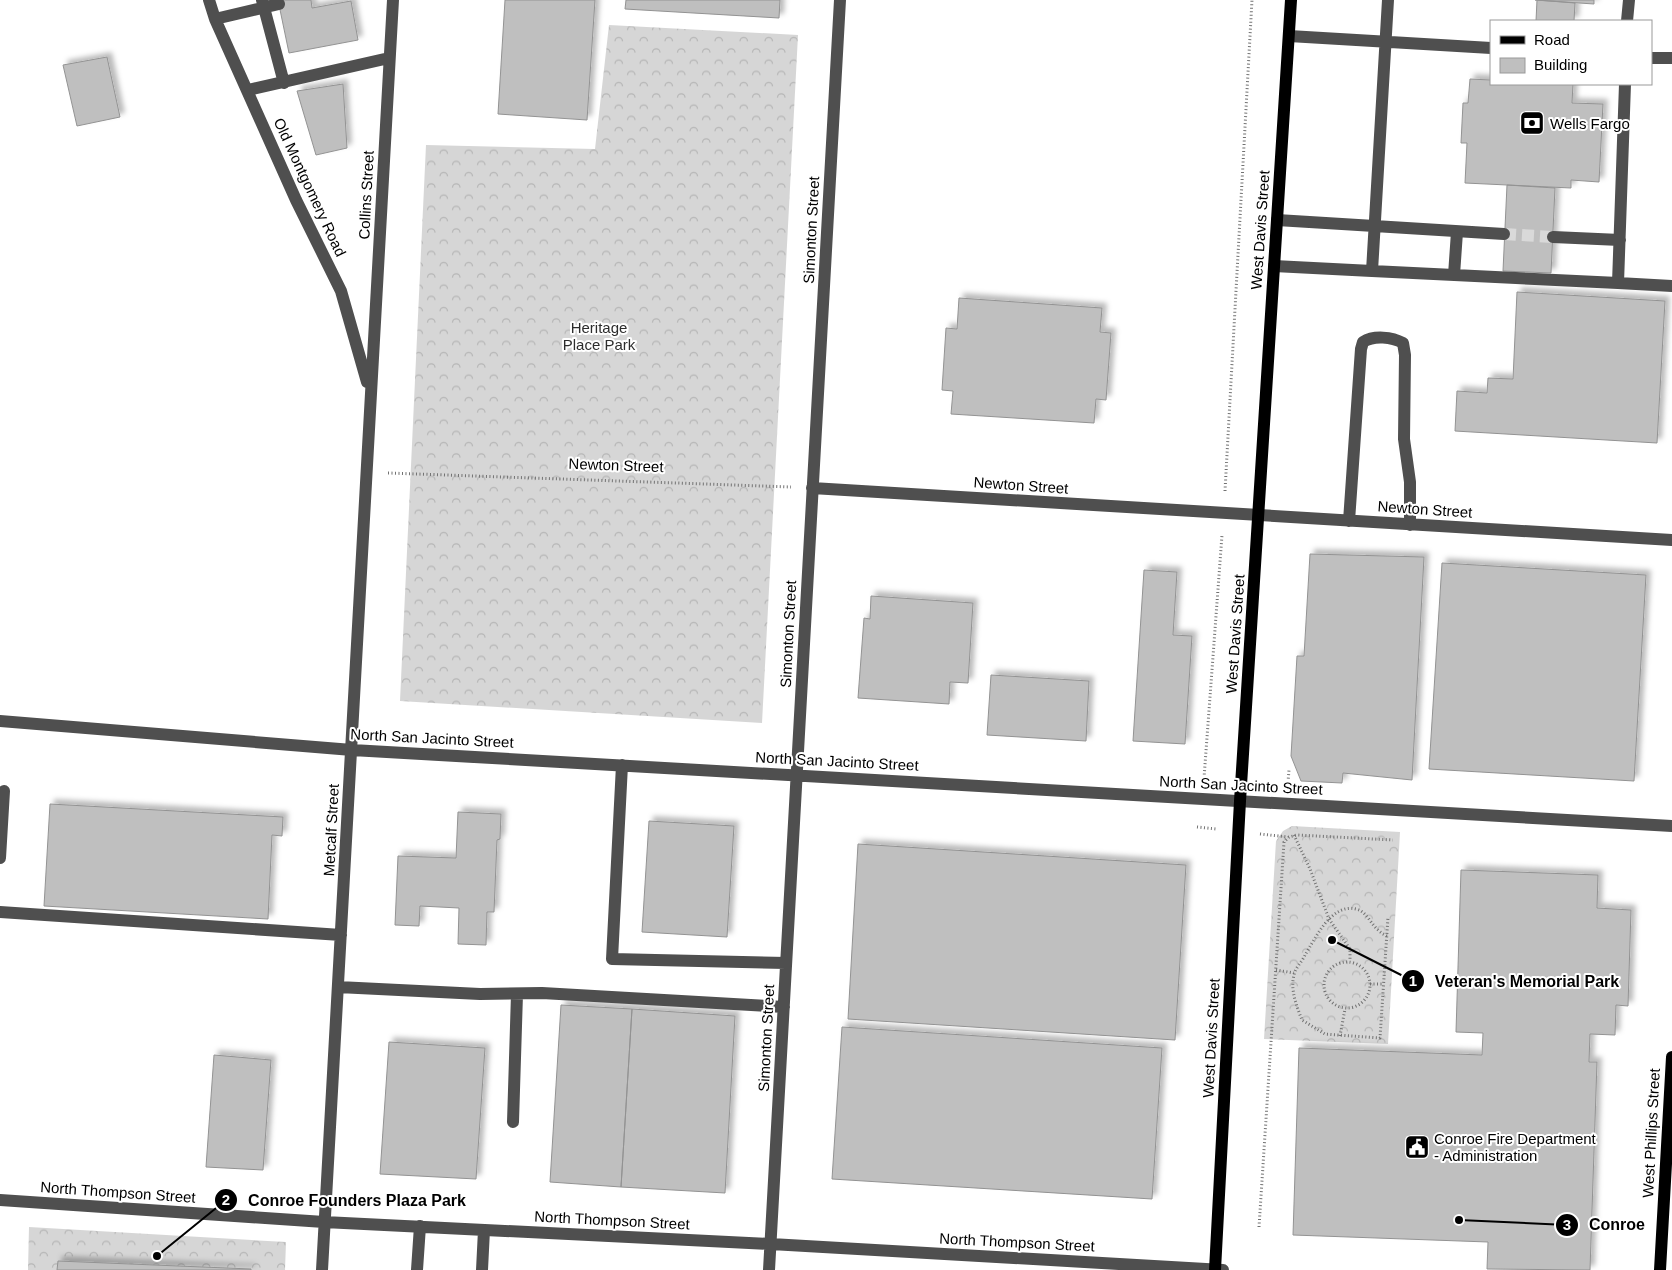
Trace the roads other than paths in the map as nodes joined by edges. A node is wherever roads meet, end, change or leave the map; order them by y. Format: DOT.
graph roads {
  1 [pos="210,0"];
  2 [pos="393,0"];
  3 [pos="840,0"];
  4 [pos="1291,0"];
  5 [pos="1388,0"];
  6 [pos="1629,0"];
  7 [pos="263,4"];
  8 [pos="279,4"];
  9 [pos="215,19"];
  10 [pos="1628,20"];
  11 [pos="1289,36"];
  12 [pos="1385,42"];
  13 [pos="1490,48"];
  14 [pos="389,58"];
  15 [pos="1652,58"];
  16 [pos="1672,58"];
  17 [pos="284,83"];
  18 [pos="1625,85"];
  19 [pos="248,90"];
  20 [pos="1277,220"];
  21 [pos="1375,227"];
  22 [pos="1457,232"];
  23 [pos="1504,234"];
  24 [pos="1553,237"];
  25 [pos="1620,240"];
  26 [pos="1274,266"];
  27 [pos="1372,271"];
  28 [pos="1454,275"];
  29 [pos="1618,283"];
  30 [pos="1672,286"];
  31 [pos="370,392"];
  32 [pos="812,488"];
  33 [pos="1260,516"];
  34 [pos="1349,521"];
  35 [pos="1410,525"];
  36 [pos="1672,540"];
  37 [pos="0,721"];
  38 [pos="352,750"];
  39 [pos="622,765"];
  40 [pos="797,775"];
  41 [pos="4,791"];
  42 [pos="1240,801"];
  43 [pos="1672,826"];
  44 [pos="0,858"];
  45 [pos="0,912"];
  46 [pos="341,935"];
  47 [pos="786,963"];
  48 [pos="338,988"];
  49 [pos="517,994"];
  50 [pos="784,1007"];
  51 [pos="1672,1057"];
  52 [pos="513,1122"];
  53 [pos="0,1200"];
  54 [pos="324,1222"];
  55 [pos="420,1226"];
  56 [pos="484,1230"];
  57 [pos="770,1244"];
  58 [pos="322,1270"];
  59 [pos="417,1270"];
  60 [pos="482,1270"];
  61 [pos="769,1270"];
  62 [pos="1215,1270"];
  63 [pos="1223,1270"];
  64 [pos="1660,1270"];
  1 -- 9 [label="street, Old Montgomery Road"];
  2 -- 14 [label="street, Collins Street"];
  3 -- 32 [label="street, Simonton Street"];
  4 -- 11 [label="main road, West Davis Street"];
  5 -- 12 [label="street"];
  6 -- 10 [label="street"];
  7 -- 8 [label="street"];
  7 -- 9 [label="street"];
  7 -- 17 [label="street"];
  9 -- 19 [label="street, Old Montgomery Road"];
  11 -- 12 [label="street"];
  11 -- 20 [label="main road, West Davis Street"];
  12 -- 13 [label="street"];
  12 -- 21 [label="street"];
  14 -- 17 [label="street"];
  14 -- 31 [label="street, Collins Street"];
  15 -- 16 [label="street"];
  17 -- 19 [label="street"];
  18 -- 25 [label="street"];
  19 -- 31 [label="street, Old Montgomery Road"];
  20 -- 21 [label="street"];
  20 -- 26 [label="main road, West Davis Street"];
  21 -- 22 [label="street"];
  21 -- 27 [label="street"];
  22 -- 23 [label="street"];
  22 -- 28 [label="street"];
  24 -- 25 [label="street"];
  25 -- 29 [label="street"];
  26 -- 27 [label="street"];
  26 -- 33 [label="main road, West Davis Street"];
  27 -- 28 [label="street"];
  28 -- 29 [label="street"];
  29 -- 30 [label="street"];
  31 -- 38 [label="street, Metcalf Street"];
  32 -- 33 [label="street, Newton Street"];
  32 -- 40 [label="street, Simonton Street"];
  33 -- 34 [label="street, Newton Street"];
  33 -- 42 [label="main road, West Davis Street"];
  34 -- 35 [label="street, Newton Street"];
  34 -- 35 [label="street"];
  35 -- 36 [label="street, Newton Street"];
  37 -- 38 [label="street, North San Jacinto Street"];
  38 -- 39 [label="street, North San Jacinto Street"];
  38 -- 46 [label="street, Metcalf Street"];
  39 -- 40 [label="street, North San Jacinto Street"];
  39 -- 47 [label="street"];
  40 -- 42 [label="street, North San Jacinto Street"];
  40 -- 47 [label="street, Simonton Street"];
  41 -- 44 [label="street"];
  42 -- 43 [label="street, North San Jacinto Street"];
  42 -- 62 [label="main road, West Davis Street"];
  45 -- 46 [label="street"];
  46 -- 48 [label="street, Metcalf Street"];
  47 -- 50 [label="street, Simonton Street"];
  48 -- 49 [label="street"];
  48 -- 54 [label="street, Metcalf Street"];
  49 -- 50 [label="street"];
  49 -- 52 [label="street"];
  50 -- 57 [label="street, Simonton Street"];
  51 -- 64 [label="main road, West Phillips Street"];
  53 -- 54 [label="street, North Thompson Street"];
  54 -- 55 [label="street, North Thompson Street"];
  54 -- 58 [label="street, Metcalf Street"];
  55 -- 56 [label="street, North Thompson Street"];
  55 -- 59 [label="street"];
  56 -- 57 [label="street, North Thompson Street"];
  56 -- 60 [label="street"];
  57 -- 61 [label="street, Simonton Street"];
  57 -- 62 [label="street, North Thompson Street"];
  62 -- 63 [label="street, North Thompson Street"];
}
